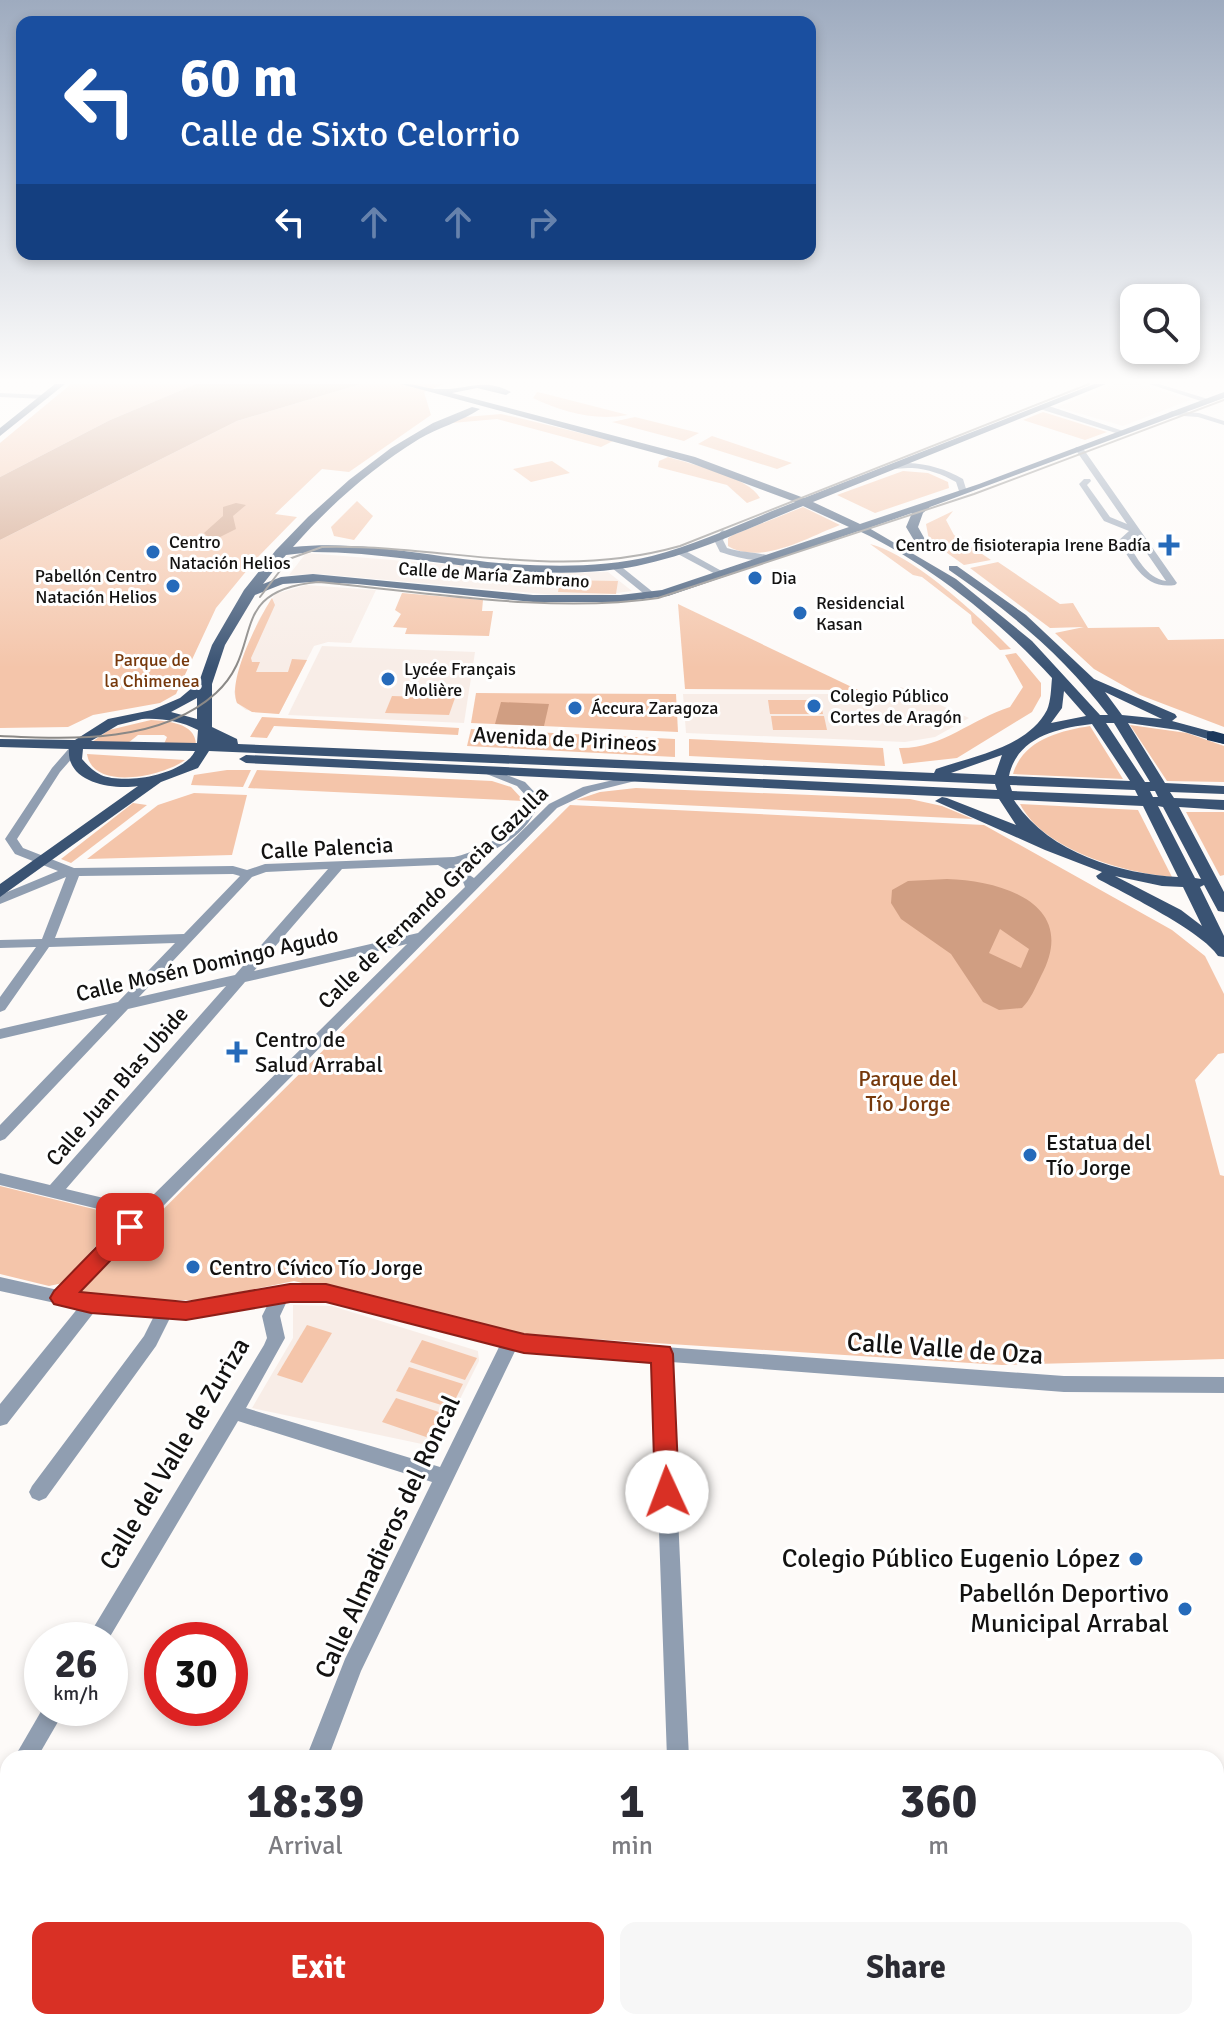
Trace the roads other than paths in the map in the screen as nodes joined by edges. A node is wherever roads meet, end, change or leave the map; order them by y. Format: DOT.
graph roads {
  1 [pos="360,479"];
  2 [pos="750,479"];
  3 [pos="766,479"];
  4 [pos="861,479"];
  5 [pos="956,479"];
  6 [pos="1001,479"];
  7 [pos="1091,479"];
  8 [pos="757,481"];
  9 [pos="963,492"];
  10 [pos="813,498"];
  11 [pos="926,505"];
  12 [pos="1127,516"];
  13 [pos="764,517"];
  14 [pos="874,521"];
  15 [pos="1117,522"];
  16 [pos="860,525"];
  17 [pos="306,526"];
  18 [pos="725,532"];
  19 [pos="1127,537"];
  20 [pos="1145,542"];
  21 [pos="338,550"];
  22 [pos="925,550"];
  23 [pos="679,551"];
  24 [pos="280,552"];
  25 [pos="768,557"];
  26 [pos="615,566"];
  27 [pos="722,574"];
  28 [pos="248,593"];
  29 [pos="651,595"];
  30 [pos="1082,674"];
  31 [pos="1059,675"];
  32 [pos="205,684"];
  33 [pos="152,715"];
  34 [pos="1096,719"];
  35 [pos="1118,719"];
  36 [pos="1038,732"];
  37 [pos="1215,736"];
  38 [pos="0,743"];
  39 [pos="1018,745"];
  40 [pos="203,746"];
  41 [pos="76,747"];
  42 [pos="488,771"];
  43 [pos="923,777"];
  44 [pos="160,778"];
  45 [pos="635,778"];
  46 [pos="1138,787"];
  47 [pos="1002,788"];
  48 [pos="1161,788"];
  49 [pos="1224,790"];
  50 [pos="912,793"];
  51 [pos="1146,802"];
  52 [pos="1169,803"];
  53 [pos="1224,805"];
  54 [pos="1051,847"];
  55 [pos="1071,858"];
  56 [pos="44,861"];
  57 [pos="441,862"];
  58 [pos="339,865"];
  59 [pos="74,872"];
  60 [pos="248,874"];
  61 [pos="1188,883"];
  62 [pos="1218,883"];
  63 [pos="472,889"];
  64 [pos="0,892"];
  65 [pos="0,900"];
  66 [pos="1224,907"];
  67 [pos="424,936"];
  68 [pos="188,938"];
  69 [pos="45,943"];
  70 [pos="0,944"];
  71 [pos="1224,951"];
  72 [pos="239,980"];
  73 [pos="0,1007"];
  74 [pos="121,1008"];
  75 [pos="0,1034"];
  76 [pos="0,1135"];
  77 [pos="0,1179"];
  78 [pos="54,1192"];
  79 [pos="143,1214"];
  80 [pos="0,1284"];
  81 [pos="282,1294"];
  82 [pos="61,1298"];
  83 [pos="91,1304"];
  84 [pos="165,1311"];
  85 [pos="511,1340"];
  86 [pos="662,1354"];
  87 [pos="1224,1385"];
  88 [pos="233,1412"];
  89 [pos="0,1418"];
  90 [pos="442,1476"];
  91 [pos="39,1492"];
  92 [pos="107,1622"];
  93 [pos="44,1726"];
  94 [pos="30,1750"];
  95 [pos="320,1750"];
  96 [pos="678,1750"];
  1 -- 17 [label="main road"];
  2 -- 8 [label="main road"];
  3 -- 10 [label="main road"];
  4 -- 10 [label="main road"];
  5 -- 9 [label="street"];
  6 -- 9 [label="main road, Calle de María Zambrano"];
  7 -- 12 [label="street"];
  7 -- 15 [label="street"];
  8 -- 10 [label="main road"];
  8 -- 13 [label="main road"];
  9 -- 11 [label="main road, Calle de María Zambrano"];
  10 -- 13 [label="main road"];
  10 -- 14 [label="main road"];
  10 -- 16 [label="main road"];
  11 -- 14 [label="main road, Calle de María Zambrano"];
  11 -- 22 [label="main road"];
  12 -- 15 [label="street"];
  12 -- 20 [label="street"];
  13 -- 18 [label="main road"];
  14 -- 16 [label="main road, Calle de María Zambrano"];
  14 -- 22 [label="main road"];
  15 -- 19 [label="street"];
  16 -- 25 [label="main road, Calle de María Zambrano"];
  16 -- 31 [label="main road"];
  17 -- 21 [label="main road"];
  17 -- 24 [label="main road"];
  18 -- 23 [label="main road"];
  18 -- 25 [label="street"];
  19 -- 20 [label="street"];
  19 -- 20 [label="street"];
  21 -- 24 [label="main road"];
  21 -- 26 [label="main road"];
  22 -- 30 [label="main road"];
  23 -- 26 [label="main road"];
  23 -- 27 [label="street"];
  24 -- 28 [label="main road"];
  25 -- 27 [label="main road, Calle de María Zambrano"];
  26 -- 29 [label="street"];
  27 -- 29 [label="main road, Calle de María Zambrano"];
  28 -- 29 [label="main road, Calle de María Zambrano"];
  28 -- 32 [label="main road"];
  30 -- 35 [label="main road"];
  30 -- 37 [label="main road"];
  31 -- 34 [label="main road"];
  31 -- 36 [label="main road"];
  32 -- 33 [label="main road"];
  32 -- 40 [label="main road"];
  33 -- 40 [label="main road, Avenida de Pirineos"];
  33 -- 41 [label="main road, Avenida de Pirineos"];
  34 -- 35 [label="main road, Avenida de Pirineos"];
  34 -- 36 [label="main road, Avenida de Pirineos"];
  34 -- 46 [label="main road"];
  35 -- 37 [label="main road, Avenida de Pirineos"];
  35 -- 48 [label="main road"];
  36 -- 39 [label="main road, Avenida de Pirineos"];
  38 -- 41 [label="main road"];
  39 -- 43 [label="main road, Avenida de Pirineos"];
  39 -- 47 [label="main road, Avenida de Pirineos"];
  40 -- 41 [label="main road, Avenida de Pirineos"];
  40 -- 42 [label="main road, Avenida de Pirineos"];
  40 -- 43 [label="main road, Avenida de Pirineos"];
  40 -- 44 [label="main road"];
  41 -- 44 [label="main road"];
  41 -- 56 [label="street, Calle Palencia"];
  42 -- 45 [label="main road, Avenida de Pirineos"];
  42 -- 57 [label="street, Calle Palencia"];
  43 -- 47 [label="main road, Avenida de Pirineos"];
  44 -- 56 [label="main road"];
  45 -- 50 [label="main road, Avenida de Pirineos"];
  45 -- 63 [label="street, Calle de Fernando Gracia Gazulla"];
  46 -- 47 [label="main road, Avenida de Pirineos"];
  46 -- 48 [label="main road, Avenida de Pirineos"];
  46 -- 51 [label="main road"];
  47 -- 50 [label="main road, Avenida de Pirineos"];
  47 -- 51 [label="main road, Avenida de Pirineos"];
  47 -- 54 [label="main road, Avenida de Pirineos"];
  48 -- 49 [label="main road, Avenida de Pirineos"];
  48 -- 52 [label="main road"];
  50 -- 54 [label="main road, Avenida de Pirineos"];
  51 -- 52 [label="main road, Avenida de Pirineos"];
  51 -- 61 [label="main road"];
  52 -- 53 [label="main road, Avenida de Pirineos"];
  52 -- 62 [label="main road"];
  54 -- 55 [label="main road, Avenida de Pirineos"];
  55 -- 61 [label="main road, Avenida de Pirineos"];
  55 -- 71 [label="main road"];
  56 -- 59 [label="street, Calle Palencia"];
  56 -- 64 [label="main road"];
  57 -- 58 [label="street, Calle Palencia"];
  57 -- 63 [label="street"];
  58 -- 60 [label="street, Calle Palencia"];
  58 -- 72 [label="street, Calle Juan Blas Ubide"];
  59 -- 60 [label="street, Calle Palencia"];
  59 -- 65 [label="street, Calle Palencia"];
  59 -- 69 [label="street"];
  60 -- 68 [label="street"];
  61 -- 62 [label="main road, Avenida de Pirineos"];
  61 -- 71 [label="main road"];
  62 -- 66 [label="main road"];
  63 -- 67 [label="street, Calle de Fernando Gracia Gazulla"];
  67 -- 72 [label="street, Calle Mosén Domingo Agudo"];
  67 -- 79 [label="street, Calle de Fernando Gracia Gazulla"];
  68 -- 69 [label="street"];
  68 -- 74 [label="street"];
  69 -- 70 [label="street"];
  69 -- 73 [label="street"];
  72 -- 74 [label="street, Calle Mosén Domingo Agudo"];
  72 -- 78 [label="street, Calle Juan Blas Ubide"];
  74 -- 75 [label="street, Calle Mosén Domingo Agudo"];
  74 -- 76 [label="street"];
  77 -- 78 [label="street"];
  78 -- 79 [label="street"];
  79 -- 82 [label="street, Calle de Fernando Gracia Gazulla"];
  80 -- 82 [label="street, Calle Valle de Oza"];
  81 -- 84 [label="street, Calle Valle de Oza"];
  81 -- 85 [label="street, Calle Valle de Oza"];
  81 -- 88 [label="street, Calle del Valle de Zuriza"];
  82 -- 83 [label="street, Calle Valle de Oza"];
  83 -- 84 [label="street, Calle Valle de Oza"];
  83 -- 89 [label="street"];
  84 -- 91 [label="street"];
  85 -- 86 [label="street, Calle Valle de Oza"];
  85 -- 90 [label="street, Calle Almadieros del Roncal"];
  86 -- 87 [label="street, Calle Valle de Oza"];
  86 -- 96 [label="street"];
  88 -- 90 [label="street"];
  88 -- 92 [label="street, Calle del Valle de Zuriza"];
  90 -- 95 [label="street, Calle Almadieros del Roncal"];
  93 -- 94 [label="street"];
}
